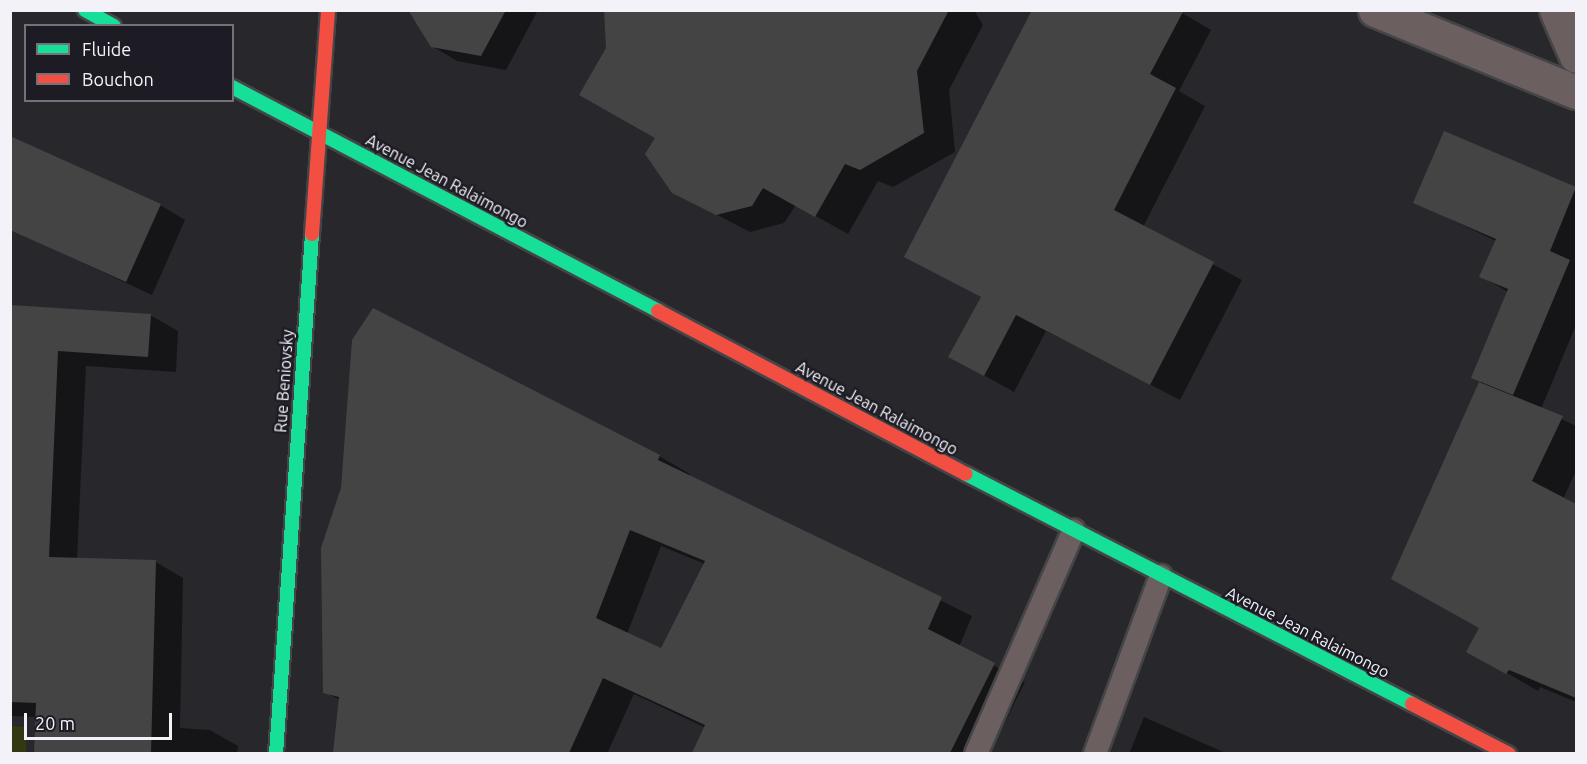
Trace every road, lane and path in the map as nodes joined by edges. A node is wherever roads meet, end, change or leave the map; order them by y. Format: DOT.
graph roads {
  1 [pos="85,10"];
  2 [pos="328,10"];
  3 [pos="1375,10"];
  4 [pos="1556,10"];
  5 [pos="110,24"];
  6 [pos="1576,56"];
  7 [pos="234,88"];
  8 [pos="1576,92"];
  9 [pos="316,131"];
  10 [pos="1074,530"];
  11 [pos="1161,576"];
  12 [pos="276,753"];
  13 [pos="976,753"];
  14 [pos="1095,753"];
  15 [pos="1509,753"];
  1 -- 5 [label="main road"];
  2 -- 9 [label="main road, Rue Beniovsky"];
  3 -- 8 [label="street"];
  4 -- 6 [label="street"];
  7 -- 9 [label="main road, Avenue Jean Ralaimongo"];
  9 -- 10 [label="main road, Avenue Jean Ralaimongo"];
  9 -- 12 [label="main road, Rue Beniovsky"];
  10 -- 11 [label="main road, Avenue Jean Ralaimongo"];
  10 -- 13 [label="lane"];
  11 -- 14 [label="lane"];
  11 -- 15 [label="main road, Avenue Jean Ralaimongo"];
}
